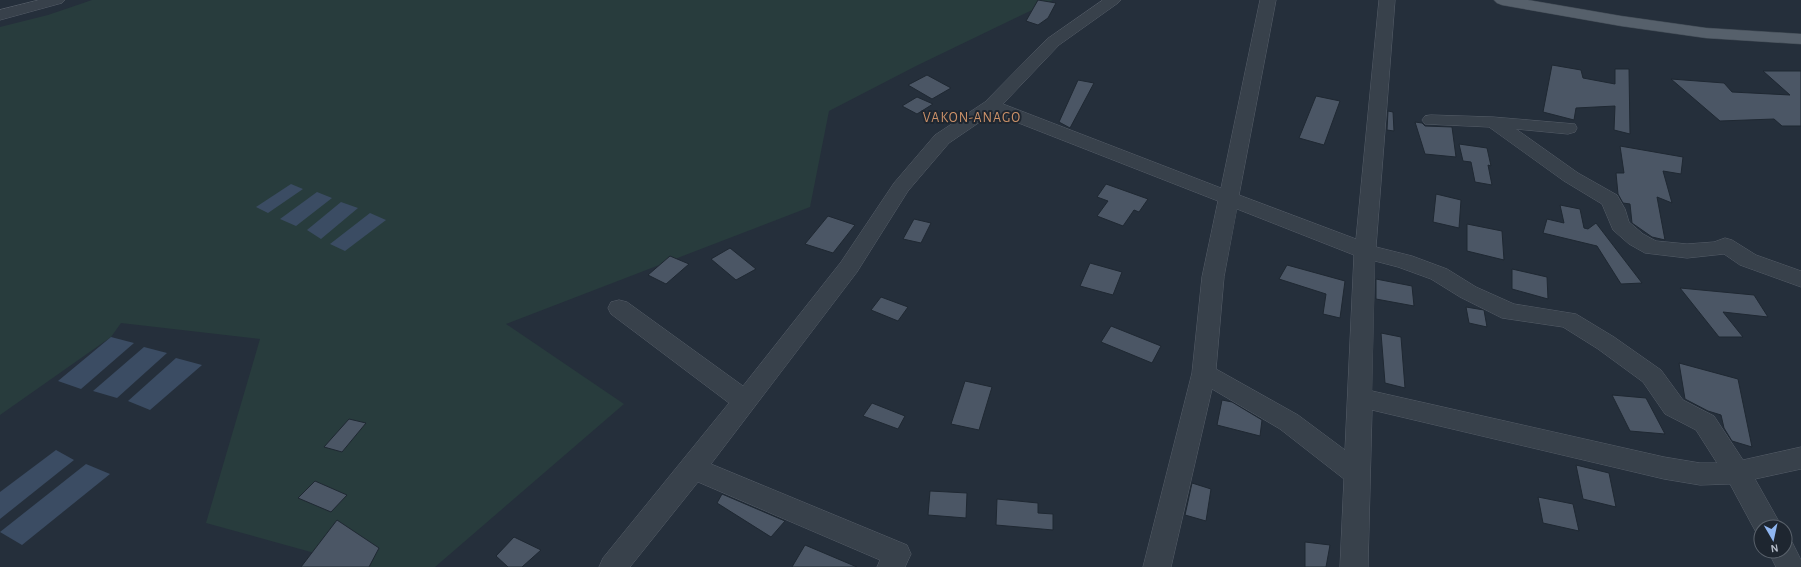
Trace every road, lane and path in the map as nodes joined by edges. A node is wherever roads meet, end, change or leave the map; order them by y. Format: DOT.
graph roads {
  1 [pos="57,0"];
  2 [pos="1113,0"];
  3 [pos="1268,0"];
  4 [pos="1388,0"];
  5 [pos="1502,0"];
  6 [pos="0,15"];
  7 [pos="1801,39"];
  8 [pos="991,106"];
  9 [pos="1431,120"];
  10 [pos="1493,122"];
  11 [pos="1568,128"];
  12 [pos="1227,198"];
  13 [pos="1365,251"];
  14 [pos="1801,279"];
  15 [pos="619,308"];
  16 [pos="1204,373"];
  17 [pos="1360,398"];
  18 [pos="746,401"];
  19 [pos="1801,458"];
  20 [pos="693,468"];
  21 [pos="1738,472"];
  22 [pos="1358,475"];
  23 [pos="1764,519"];
  24 [pos="613,567"];
  25 [pos="891,567"];
  26 [pos="1158,567"];
  27 [pos="1354,567"];
  1 -- 6 [label="street"];
  2 -- 8 [label="street"];
  3 -- 12 [label="street"];
  4 -- 13 [label="street"];
  5 -- 7 [label="main road"];
  8 -- 12 [label="street"];
  8 -- 18 [label="street"];
  9 -- 10 [label="street"];
  10 -- 11 [label="street"];
  10 -- 14 [label="street"];
  12 -- 13 [label="street"];
  12 -- 16 [label="street"];
  13 -- 17 [label="street"];
  13 -- 21 [label="street"];
  15 -- 18 [label="street"];
  16 -- 22 [label="street"];
  16 -- 26 [label="street"];
  17 -- 21 [label="street"];
  17 -- 22 [label="street"];
  18 -- 20 [label="street"];
  19 -- 21 [label="street"];
  20 -- 24 [label="street"];
  20 -- 25 [label="street"];
  21 -- 23 [label="street"];
  22 -- 27 [label="street"];
}
